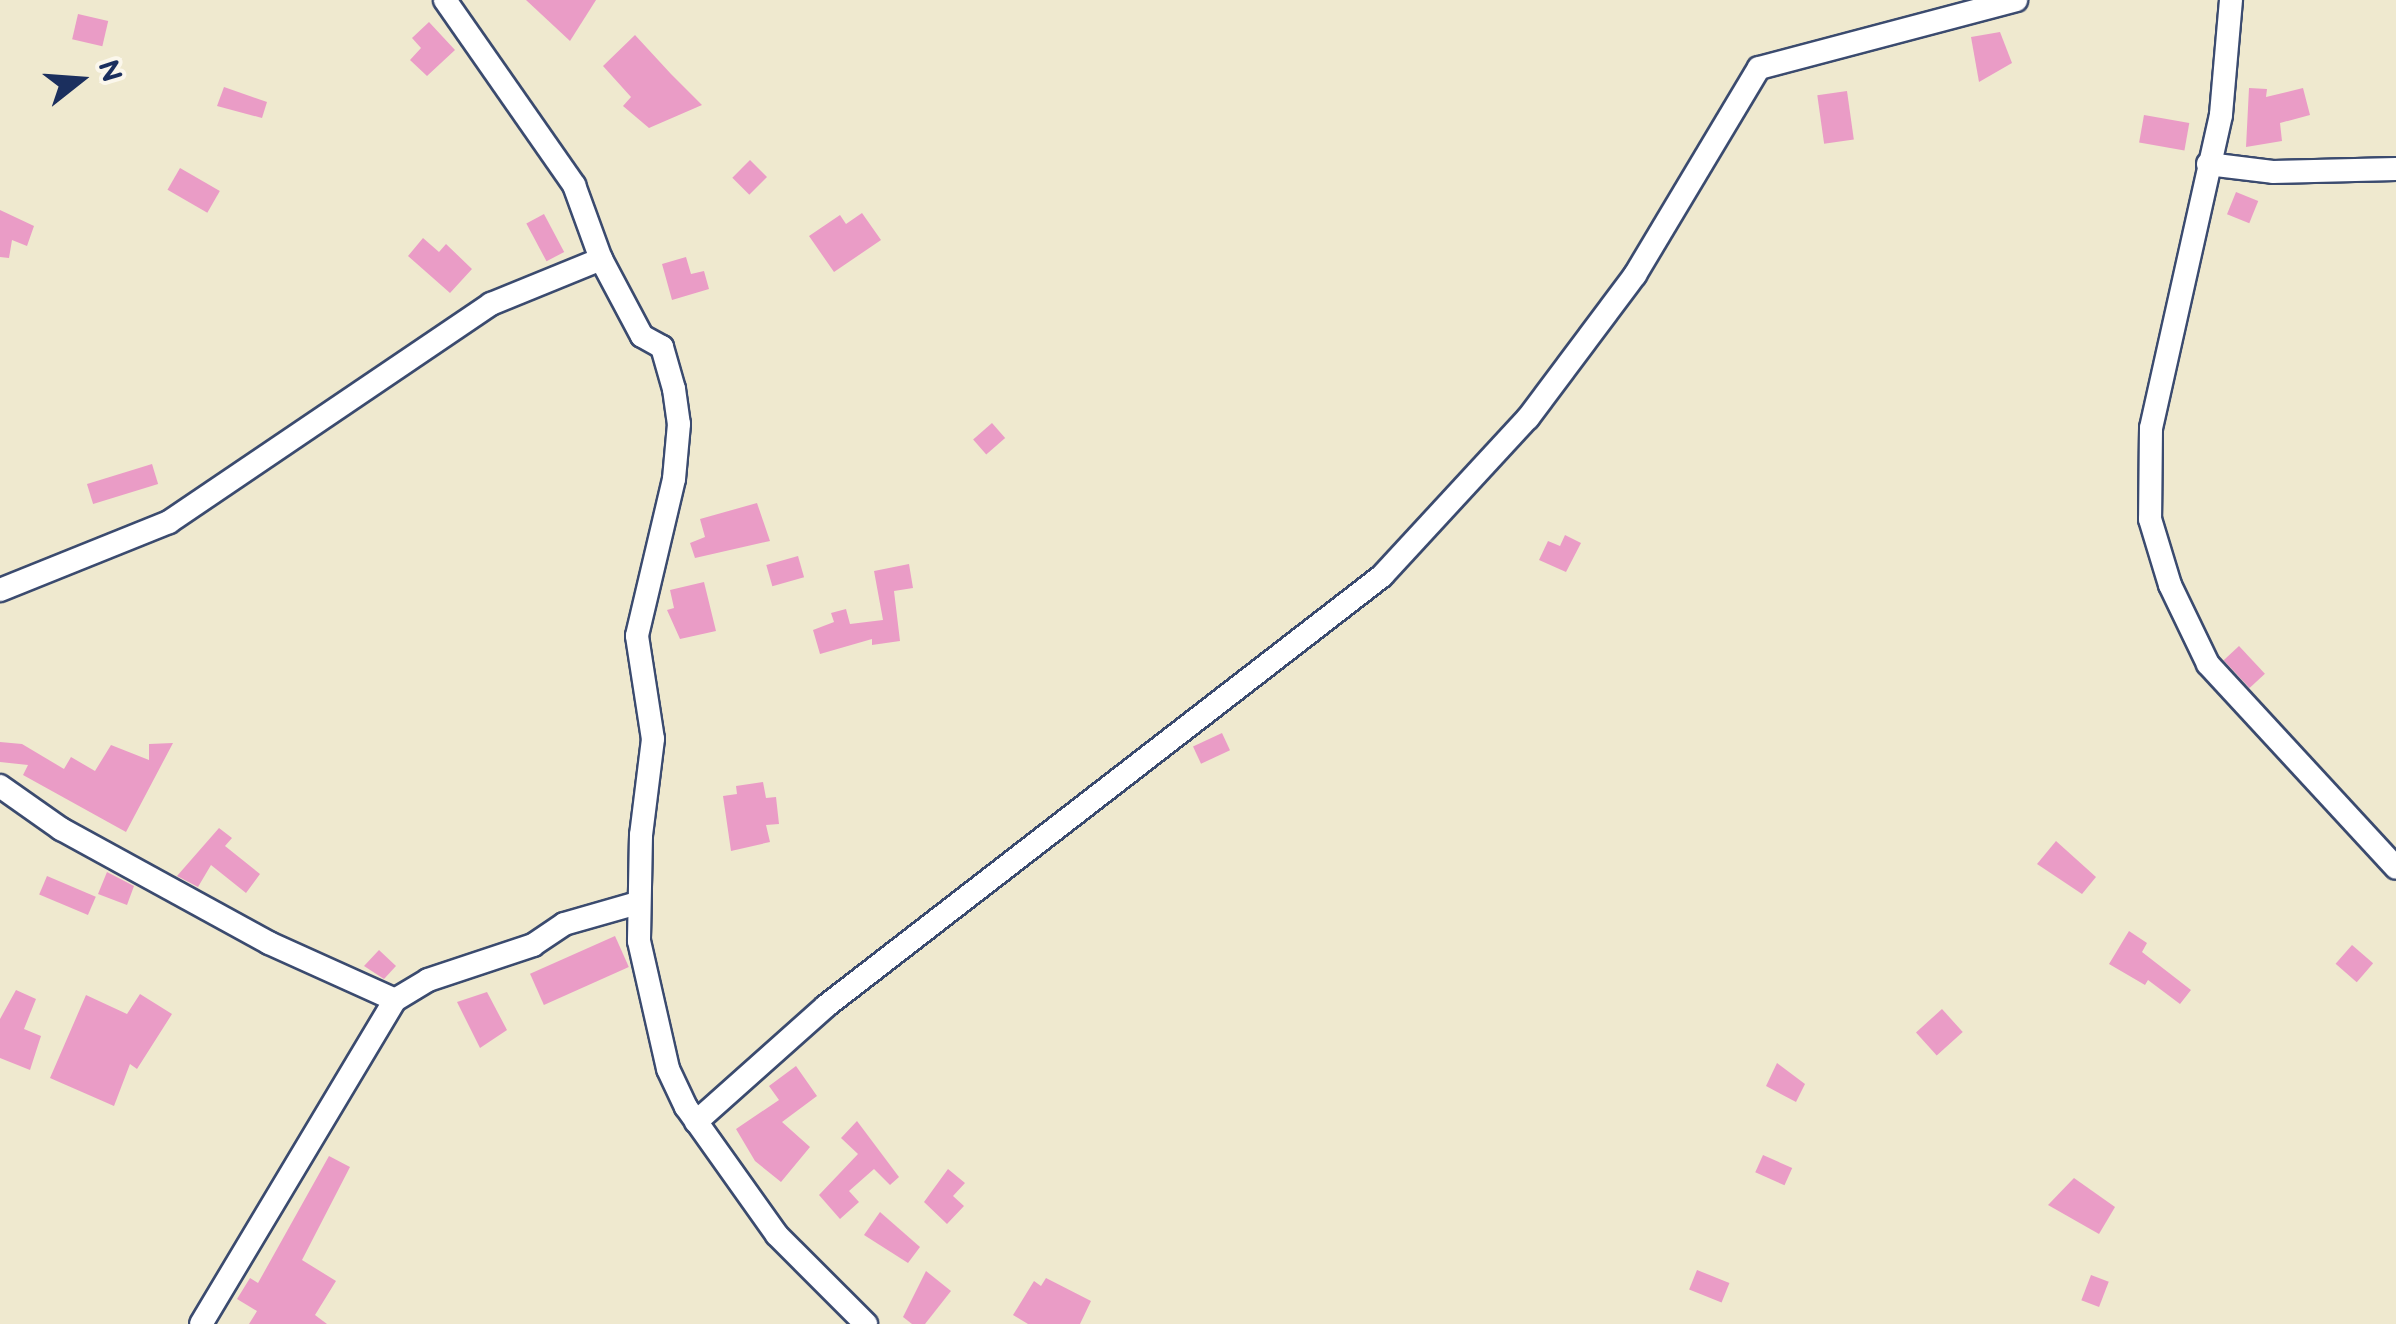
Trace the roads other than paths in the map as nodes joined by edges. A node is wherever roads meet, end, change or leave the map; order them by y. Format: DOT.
graph roads {
  1 [pos="445,0"];
  2 [pos="2016,0"];
  3 [pos="2231,0"];
  4 [pos="2208,164"];
  5 [pos="2396,169"];
  6 [pos="601,259"];
  7 [pos="0,590"];
  8 [pos="0,786"];
  9 [pos="2396,868"];
  10 [pos="637,903"];
  11 [pos="396,1000"];
  12 [pos="696,1122"];
  13 [pos="201,1324"];
  14 [pos="866,1324"];
  1 -- 6 [label="street"];
  2 -- 12 [label="street"];
  3 -- 4 [label="street"];
  4 -- 5 [label="street"];
  4 -- 9 [label="street"];
  6 -- 7 [label="street"];
  6 -- 10 [label="street"];
  8 -- 11 [label="street"];
  10 -- 11 [label="street"];
  10 -- 12 [label="street"];
  11 -- 13 [label="street"];
  12 -- 14 [label="street"];
}
